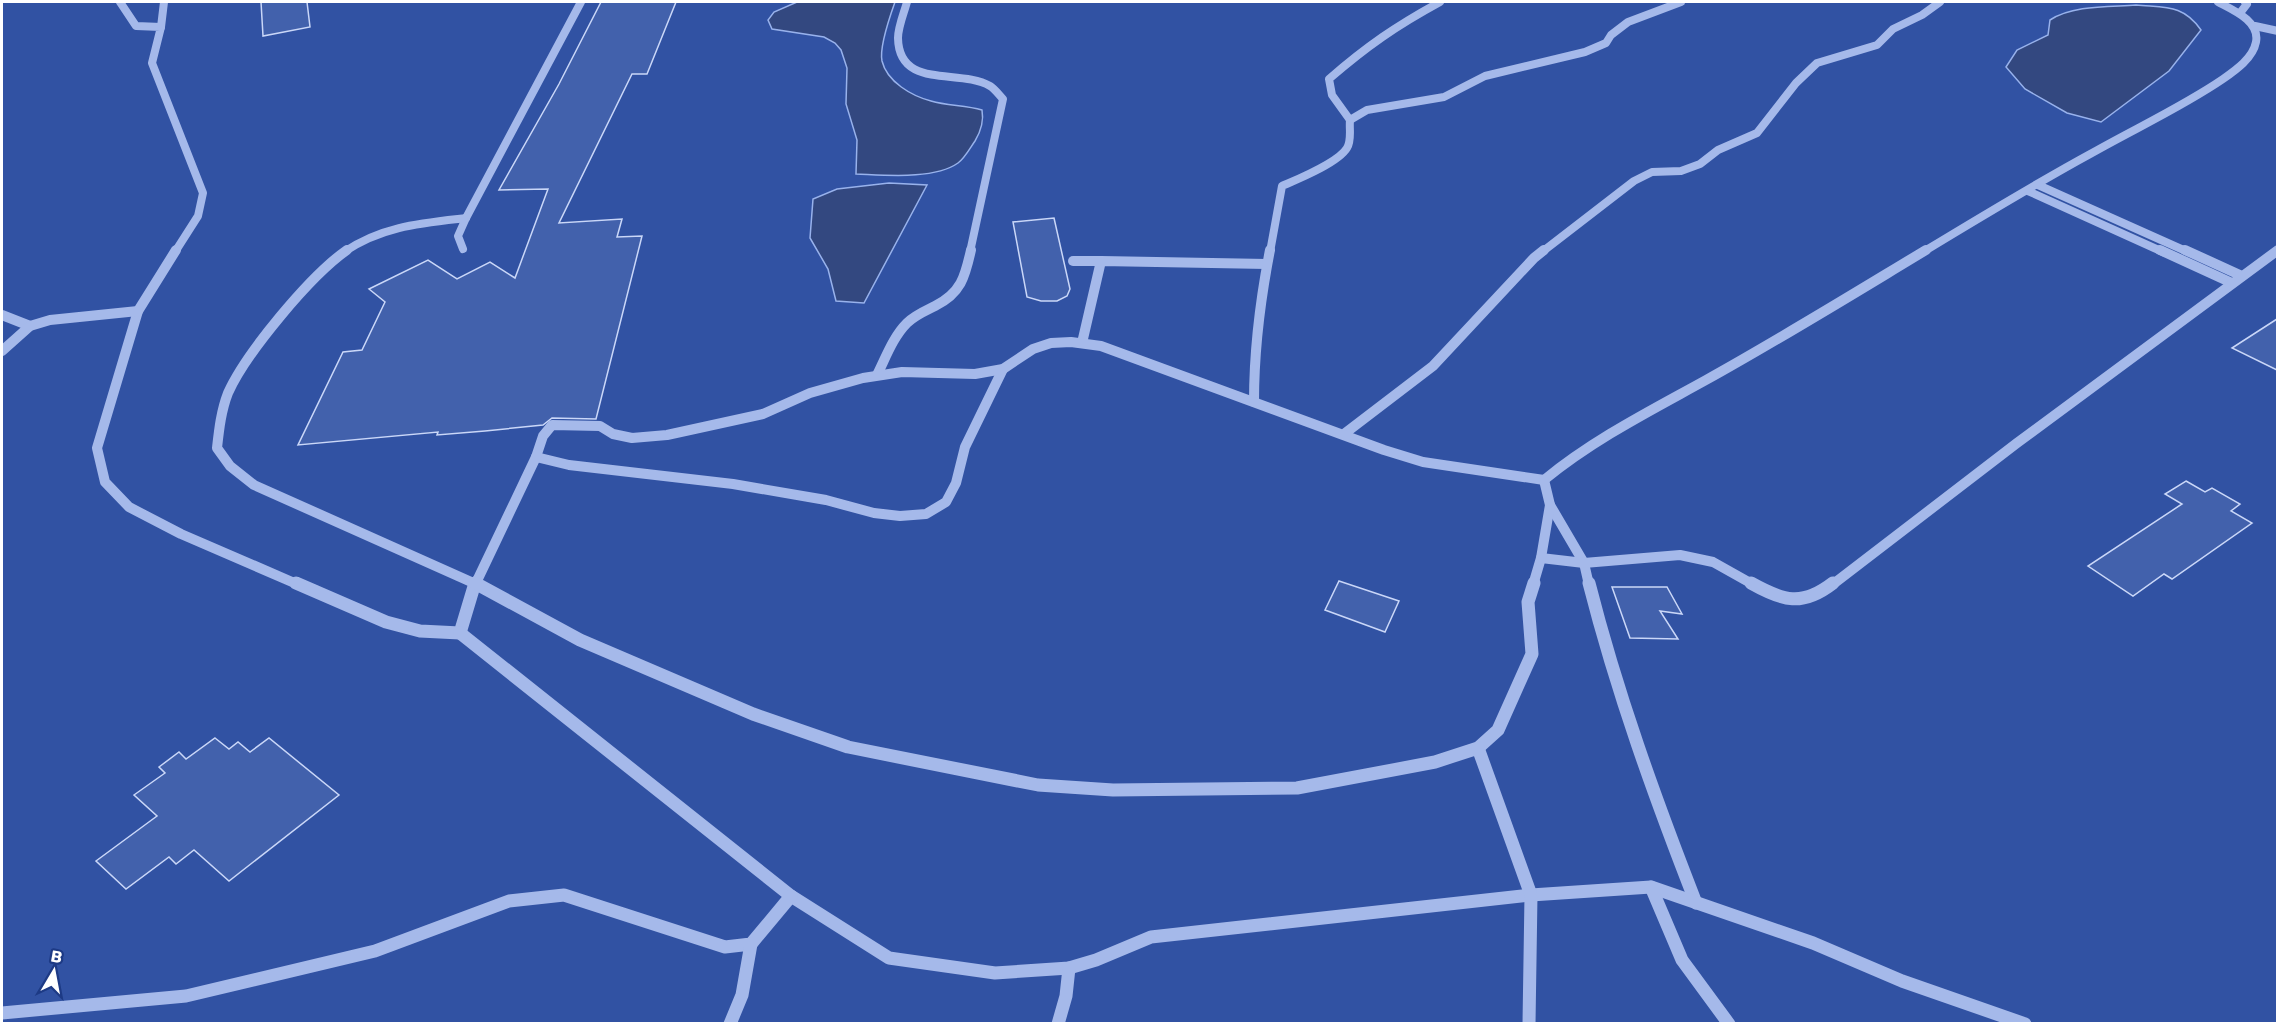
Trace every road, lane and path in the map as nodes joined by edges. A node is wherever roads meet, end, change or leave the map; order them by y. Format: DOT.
graph roads {
  1 [pos="120,2"];
  2 [pos="164,2"];
  3 [pos="581,2"];
  4 [pos="907,2"];
  5 [pos="1440,2"];
  6 [pos="1681,2"];
  7 [pos="1940,2"];
  8 [pos="2218,2"];
  9 [pos="2245,2"];
  10 [pos="2240,13"];
  11 [pos="2255,26"];
  12 [pos="161,27"];
  13 [pos="2277,31"];
  14 [pos="1350,120"];
  15 [pos="2038,185"];
  16 [pos="2028,191"];
  17 [pos="466,218"];
  18 [pos="463,249"];
  19 [pos="2277,250"];
  20 [pos="2267,258"];
  21 [pos="1073,261"];
  22 [pos="1101,261"];
  23 [pos="2277,262"];
  24 [pos="1267,264"];
  25 [pos="2242,276"];
  26 [pos="2232,283"];
  27 [pos="138,311"];
  28 [pos="2,315"];
  29 [pos="30,326"];
  30 [pos="1082,343"];
  31 [pos="2,351"];
  32 [pos="1003,369"];
  33 [pos="877,375"];
  34 [pos="1254,402"];
  35 [pos="1344,434"];
  36 [pos="536,457"];
  37 [pos="1544,480"];
  38 [pos="1550,505"];
  39 [pos="1541,558"];
  40 [pos="1584,563"];
  41 [pos="475,583"];
  42 [pos="460,633"];
  43 [pos="1478,748"];
  44 [pos="1651,886"];
  45 [pos="1532,895"];
  46 [pos="791,896"];
  47 [pos="1696,903"];
  48 [pos="750,944"];
  49 [pos="1069,968"];
  50 [pos="2,1013"];
  51 [pos="730,1023"];
  52 [pos="1058,1023"];
  53 [pos="1528,1023"];
  54 [pos="1729,1023"];
  55 [pos="2025,1023"];
  1 -- 12 [label="lane"];
  2 -- 12 [label="lane"];
  3 -- 17 [label="lane"];
  4 -- 33 [label="lane"];
  5 -- 14 [label="lane"];
  6 -- 14 [label="lane"];
  7 -- 35 [label="lane"];
  8 -- 10 [label="lane"];
  9 -- 10 [label="lane"];
  10 -- 11 [label="lane"];
  11 -- 13 [label="lane"];
  11 -- 15 [label="lane"];
  12 -- 27 [label="lane"];
  14 -- 24 [label="lane"];
  15 -- 16 [label="lane"];
  15 -- 25 [label="lane"];
  16 -- 26 [label="lane"];
  16 -- 37 [label="lane"];
  17 -- 18 [label="lane"];
  17 -- 41 [label="lane"];
  19 -- 20 [label="lane"];
  20 -- 23 [label="lane"];
  20 -- 25 [label="lane"];
  21 -- 22 [label="lane"];
  22 -- 24 [label="lane"];
  22 -- 30 [label="lane"];
  24 -- 34 [label="lane"];
  25 -- 26 [label="lane"];
  26 -- 40 [label="lane"];
  27 -- 29 [label="lane"];
  27 -- 42 [label="lane"];
  28 -- 29 [label="lane"];
  29 -- 31 [label="lane"];
  30 -- 32 [label="lane"];
  30 -- 34 [label="lane"];
  32 -- 33 [label="lane"];
  32 -- 36 [label="lane"];
  33 -- 36 [label="lane"];
  34 -- 35 [label="lane"];
  35 -- 37 [label="lane"];
  36 -- 41 [label="lane"];
  37 -- 38 [label="lane"];
  38 -- 39 [label="lane"];
  38 -- 40 [label="lane"];
  39 -- 40 [label="lane"];
  39 -- 43 [label="lane"];
  40 -- 47 [label="lane"];
  41 -- 42 [label="lane"];
  41 -- 43 [label="lane"];
  42 -- 46 [label="lane"];
  43 -- 45 [label="lane"];
  44 -- 45 [label="lane"];
  44 -- 47 [label="lane"];
  44 -- 54 [label="lane"];
  45 -- 49 [label="lane"];
  45 -- 53 [label="lane"];
  46 -- 48 [label="lane"];
  46 -- 49 [label="lane"];
  47 -- 55 [label="lane"];
  48 -- 50 [label="lane"];
  48 -- 51 [label="lane"];
  49 -- 52 [label="lane"];
}
